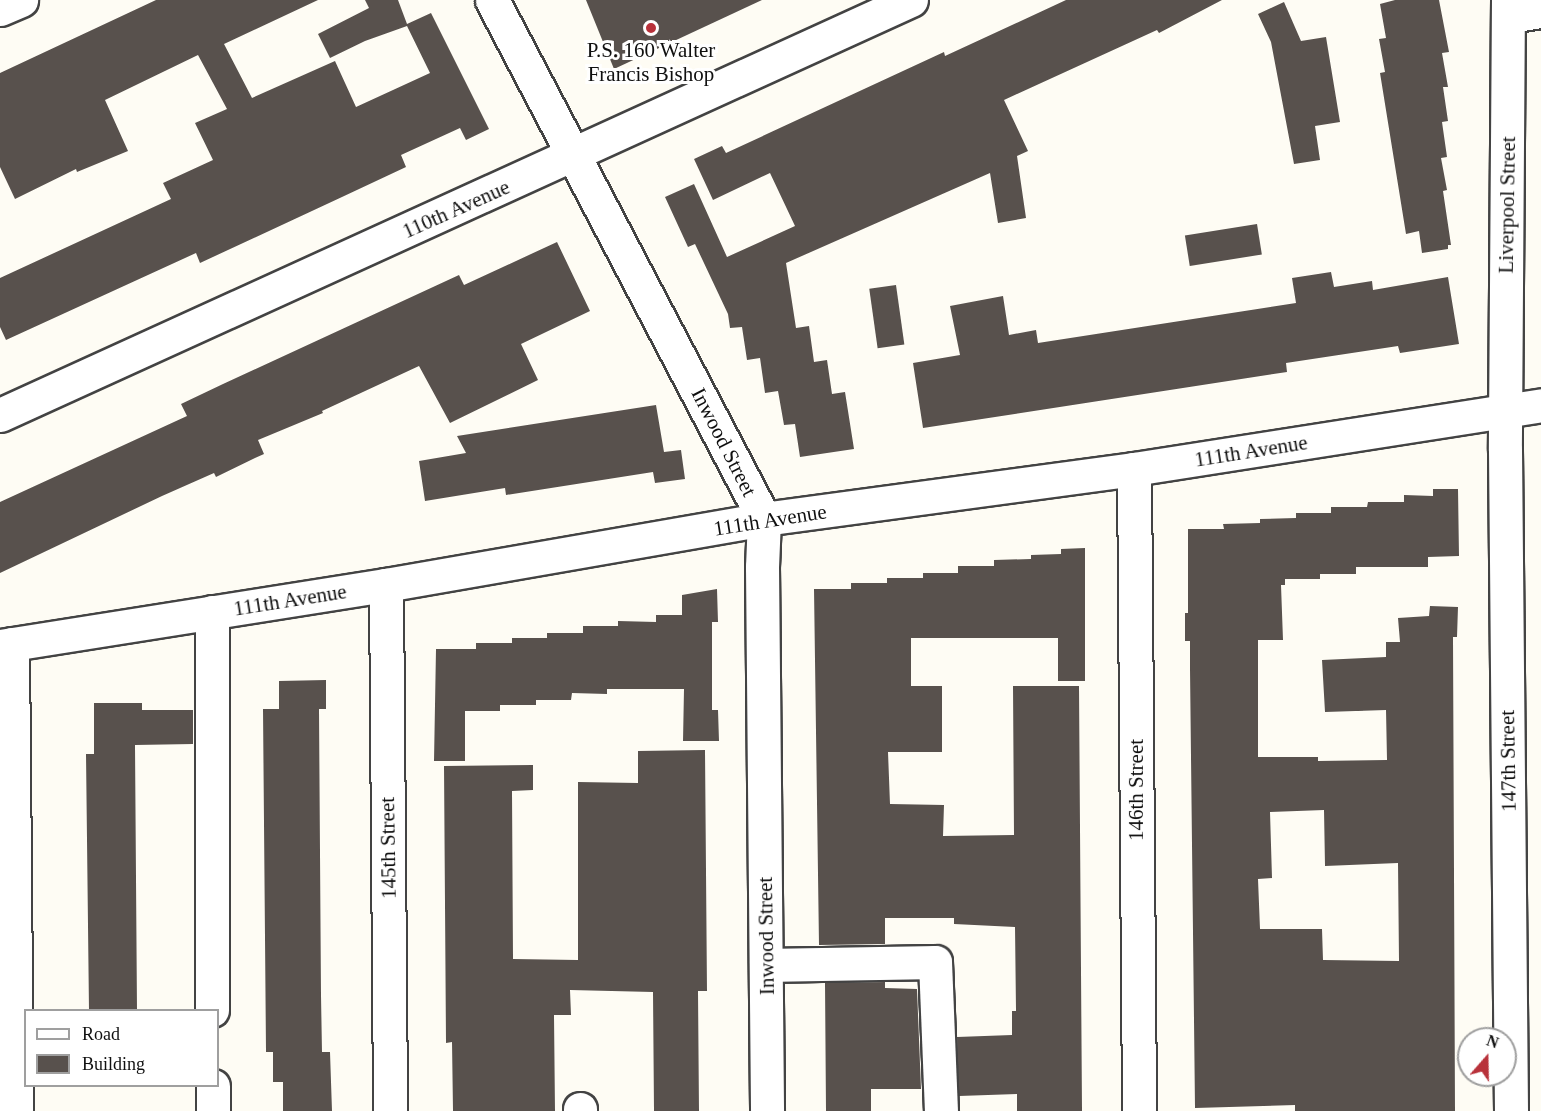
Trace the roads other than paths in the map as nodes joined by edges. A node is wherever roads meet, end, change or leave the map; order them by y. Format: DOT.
graph roads {
  1 [pos="21,0"];
  2 [pos="492,0"];
  3 [pos="912,0"];
  4 [pos="1508,8"];
  5 [pos="0,9"];
  6 [pos="1541,11"];
  7 [pos="575,155"];
  8 [pos="1541,405"];
  9 [pos="1505,410"];
  10 [pos="0,415"];
  11 [pos="1134,469"];
  12 [pos="764,519"];
  13 [pos="386,585"];
  14 [pos="212,612"];
  15 [pos="6,645"];
  16 [pos="766,964"];
  17 [pos="212,1009"];
  18 [pos="213,1087"];
  19 [pos="16,1111"];
  20 [pos="213,1111"];
  21 [pos="390,1111"];
  22 [pos="767,1111"];
  23 [pos="941,1111"];
  24 [pos="1139,1111"];
  25 [pos="1511,1111"];
  1 -- 5 [label="street"];
  2 -- 7 [label="street, Inwood Street"];
  3 -- 7 [label="street, 110th Avenue"];
  4 -- 6 [label="street"];
  4 -- 9 [label="street, Liverpool Street"];
  7 -- 10 [label="street, 110th Avenue"];
  7 -- 12 [label="street, Inwood Street"];
  8 -- 9 [label="street, 111th Avenue"];
  9 -- 11 [label="street, 111th Avenue"];
  9 -- 25 [label="street, 147th Street"];
  11 -- 12 [label="street, 111th Avenue"];
  11 -- 24 [label="street, 146th Street"];
  12 -- 13 [label="street, 111th Avenue"];
  12 -- 16 [label="street, Inwood Street"];
  13 -- 14 [label="street, 111th Avenue"];
  13 -- 21 [label="street, 145th Street"];
  14 -- 15 [label="street, 111th Avenue"];
  14 -- 17 [label="street"];
  15 -- 19 [label="street"];
  16 -- 22 [label="street, Inwood Street"];
  16 -- 23 [label="street"];
  18 -- 20 [label="street"];
}
